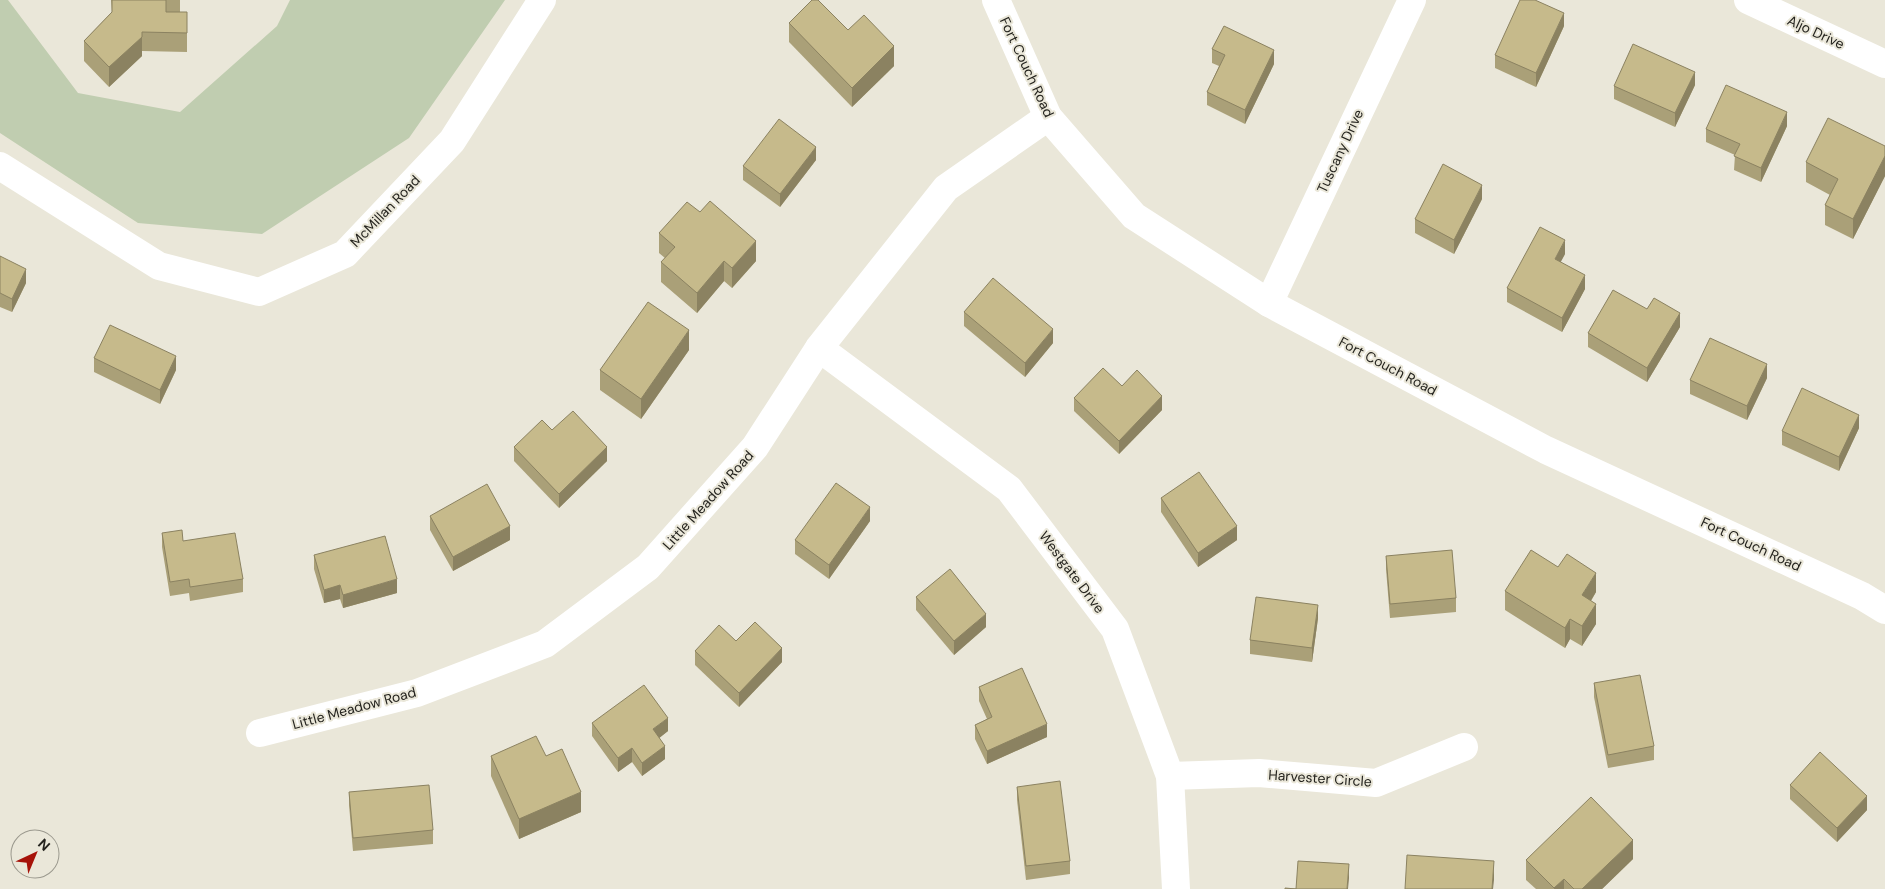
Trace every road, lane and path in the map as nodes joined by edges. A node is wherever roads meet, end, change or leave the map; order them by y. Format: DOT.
graph roads {
  1 [pos="542,0"];
  2 [pos="996,0"];
  3 [pos="1412,0"];
  4 [pos="1748,0"];
  5 [pos="1885,64"];
  6 [pos="1048,117"];
  7 [pos="0,166"];
  8 [pos="1269,303"];
  9 [pos="819,348"];
  10 [pos="1885,610"];
  11 [pos="260,733"];
  12 [pos="1464,747"];
  13 [pos="1170,776"];
  14 [pos="1176,889"];
  1 -- 7 [label="street, McMillan Road"];
  2 -- 6 [label="street, Fort Couch Road"];
  3 -- 8 [label="street, Tuscany Drive"];
  4 -- 5 [label="street, Aljo Drive"];
  6 -- 8 [label="street, Fort Couch Road"];
  6 -- 9 [label="street, Little Meadow Road"];
  8 -- 10 [label="street, Fort Couch Road"];
  9 -- 11 [label="street, Little Meadow Road"];
  9 -- 13 [label="street, Westgate Drive"];
  12 -- 13 [label="street, Harvester Circle"];
  13 -- 14 [label="street, Westgate Drive"];
}
